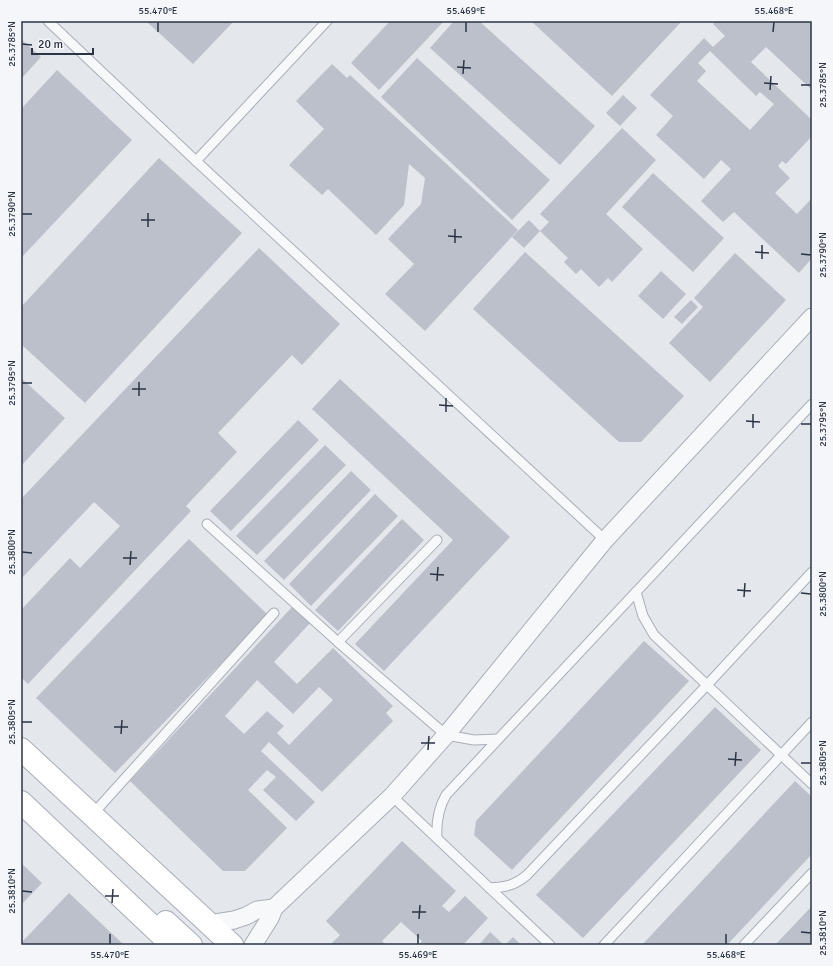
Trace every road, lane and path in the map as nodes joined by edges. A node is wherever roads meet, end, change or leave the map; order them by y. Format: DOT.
graph roads {
  1 [pos="48,21"];
  2 [pos="327,21"];
  3 [pos="196,161"];
  4 [pos="812,317"];
  5 [pos="812,404"];
  6 [pos="809,411"];
  7 [pos="207,524"];
  8 [pos="437,540"];
  9 [pos="605,540"];
  10 [pos="812,572"];
  11 [pos="636,592"];
  12 [pos="274,613"];
  13 [pos="338,642"];
  14 [pos="707,685"];
  15 [pos="812,722"];
  16 [pos="446,734"];
  17 [pos="498,739"];
  18 [pos="21,749"];
  19 [pos="781,755"];
  20 [pos="812,784"];
  21 [pos="392,796"];
  22 [pos="21,802"];
  23 [pos="92,815"];
  24 [pos="437,838"];
  25 [pos="95,871"];
  26 [pos="812,873"];
  27 [pos="489,888"];
  28 [pos="274,908"];
  29 [pos="209,924"];
  30 [pos="172,945"];
  31 [pos="191,945"];
  32 [pos="232,945"];
  33 [pos="253,945"];
  34 [pos="550,945"];
  35 [pos="604,945"];
  36 [pos="744,945"];
  1 -- 3 [label="lane"];
  2 -- 3 [label="lane"];
  3 -- 9 [label="lane"];
  4 -- 9 [label="street"];
  5 -- 6 [label="lane"];
  6 -- 11 [label="lane"];
  7 -- 13 [label="lane"];
  8 -- 13 [label="lane"];
  9 -- 16 [label="street"];
  10 -- 14 [label="lane"];
  11 -- 14 [label="lane"];
  11 -- 17 [label="lane"];
  12 -- 23 [label="lane"];
  13 -- 16 [label="lane"];
  14 -- 19 [label="lane"];
  14 -- 27 [label="lane"];
  15 -- 19 [label="lane"];
  16 -- 17 [label="lane"];
  16 -- 21 [label="street"];
  17 -- 24 [label="lane"];
  18 -- 23 [label="main road"];
  19 -- 20 [label="lane"];
  19 -- 35 [label="lane"];
  21 -- 24 [label="lane"];
  21 -- 28 [label="street"];
  22 -- 25 [label="main road"];
  23 -- 29 [label="main road"];
  24 -- 27 [label="lane"];
  25 -- 30 [label="main road"];
  25 -- 31 [label="main road"];
  26 -- 36 [label="lane"];
  27 -- 34 [label="lane"];
  28 -- 29 [label="street"];
  28 -- 33 [label="street"];
  29 -- 32 [label="main road"];
}
